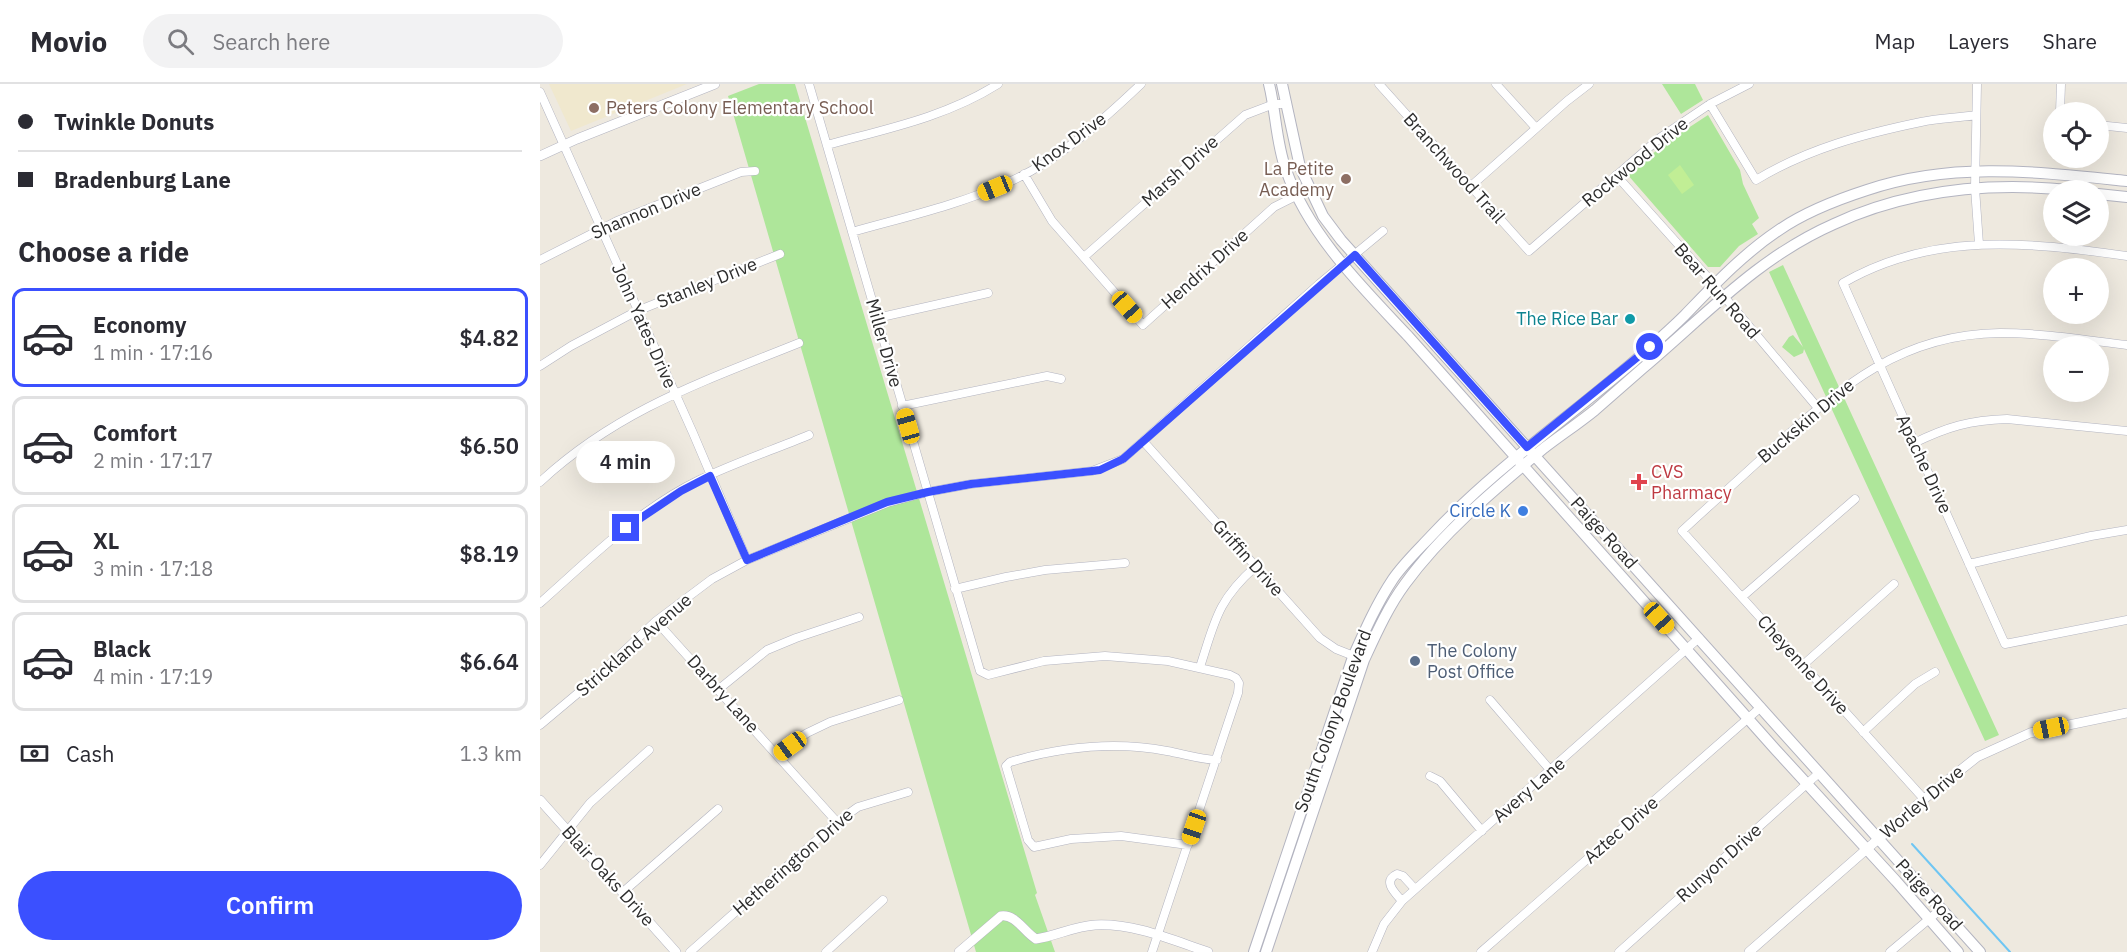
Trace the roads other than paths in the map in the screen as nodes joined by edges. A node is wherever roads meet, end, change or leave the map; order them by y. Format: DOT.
graph roads {
  1 [pos="715,84"];
  2 [pos="809,84"];
  3 [pos="998,84"];
  4 [pos="1141,84"];
  5 [pos="1269,84"];
  6 [pos="1282,84"];
  7 [pos="1379,84"];
  8 [pos="1496,84"];
  9 [pos="1589,84"];
  10 [pos="1749,84"];
  11 [pos="1977,84"];
  12 [pos="2061,84"];
  13 [pos="540,92"];
  14 [pos="2060,102"];
  15 [pos="1274,104"];
  16 [pos="1287,104"];
  17 [pos="1710,104"];
  18 [pos="1976,115"];
  19 [pos="2109,126"];
  20 [pos="1536,128"];
  21 [pos="2127,128"];
  22 [pos="563,145"];
  23 [pos="827,145"];
  24 [pos="540,156"];
  25 [pos="1975,170"];
  26 [pos="755,171"];
  27 [pos="1024,174"];
  28 [pos="1616,175"];
  29 [pos="2127,181"];
  30 [pos="1471,186"];
  31 [pos="1975,188"];
  32 [pos="2043,188"];
  33 [pos="1310,189"];
  34 [pos="1297,195"];
  35 [pos="2109,195"];
  36 [pos="2127,197"];
  37 [pos="600,229"];
  38 [pos="1383,231"];
  39 [pos="852,232"];
  40 [pos="1979,244"];
  41 [pos="1529,251"];
  42 [pos="780,254"];
  43 [pos="1355,255"];
  44 [pos="2127,256"];
  45 [pos="1084,258"];
  46 [pos="540,260"];
  47 [pos="1343,264"];
  48 [pos="1713,285"];
  49 [pos="988,293"];
  50 [pos="1723,297"];
  51 [pos="637,311"];
  52 [pos="877,318"];
  53 [pos="799,343"];
  54 [pos="2127,345"];
  55 [pos="1444,354"];
  56 [pos="1645,359"];
  57 [pos="1433,363"];
  58 [pos="1879,365"];
  59 [pos="540,366"];
  60 [pos="1061,379"];
  61 [pos="674,393"];
  62 [pos="1590,398"];
  63 [pos="1605,401"];
  64 [pos="902,406"];
  65 [pos="1818,408"];
  66 [pos="2127,431"];
  67 [pos="809,435"];
  68 [pos="1143,441"];
  69 [pos="1914,443"];
  70 [pos="1527,447"];
  71 [pos="1535,456"];
  72 [pos="1516,457"];
  73 [pos="1524,466"];
  74 [pos="710,476"];
  75 [pos="540,482"];
  76 [pos="928,492"];
  77 [pos="1855,499"];
  78 [pos="1599,528"];
  79 [pos="2127,530"];
  80 [pos="1682,531"];
  81 [pos="1590,540"];
  82 [pos="1419,557"];
  83 [pos="747,560"];
  84 [pos="1125,563"];
  85 [pos="1970,564"];
  86 [pos="1256,567"];
  87 [pos="1894,584"];
  88 [pos="956,589"];
  89 [pos="1742,597"];
  90 [pos="1395,599"];
  91 [pos="1380,601"];
  92 [pos="540,603"];
  93 [pos="859,617"];
  94 [pos="2127,620"];
  95 [pos="656,621"];
  96 [pos="1699,638"];
  97 [pos="1687,649"];
  98 [pos="1359,658"];
  99 [pos="1803,665"];
  100 [pos="1200,668"];
  101 [pos="1935,672"];
  102 [pos="719,689"];
  103 [pos="899,700"];
  104 [pos="1490,700"];
  105 [pos="1761,707"];
  106 [pos="2127,713"];
  107 [pos="1748,718"];
  108 [pos="540,725"];
  109 [pos="1863,732"];
  110 [pos="649,750"];
  111 [pos="778,754"];
  112 [pos="1217,760"];
  113 [pos="1551,771"];
  114 [pos="1819,773"];
  115 [pos="1430,776"];
  116 [pos="1807,784"];
  117 [pos="1316,786"];
  118 [pos="908,792"];
  119 [pos="1924,799"];
  120 [pos="540,800"];
  121 [pos="718,809"];
  122 [pos="837,822"];
  123 [pos="568,831"];
  124 [pos="1482,831"];
  125 [pos="1878,839"];
  126 [pos="1188,845"];
  127 [pos="1867,849"];
  128 [pos="540,864"];
  129 [pos="1415,889"];
  130 [pos="623,892"];
  131 [pos="883,900"];
  132 [pos="1402,901"];
  133 [pos="1941,909"];
  134 [pos="1929,918"];
  135 [pos="1158,935"];
  136 [pos="676,952"];
  137 [pos="690,952"];
  138 [pos="826,952"];
  139 [pos="959,952"];
  140 [pos="1152,952"];
  141 [pos="1208,952"];
  142 [pos="1254,952"];
  143 [pos="1266,952"];
  144 [pos="1372,952"];
  145 [pos="1481,952"];
  146 [pos="1619,952"];
  147 [pos="1749,952"];
  148 [pos="1890,952"];
  149 [pos="1958,952"];
  150 [pos="1980,952"];
  1 -- 22 [label="street"];
  2 -- 23 [label="street, Miller Drive"];
  3 -- 23 [label="street"];
  4 -- 27 [label="street, Knox Drive"];
  5 -- 15 [label="main road, Paige Road"];
  6 -- 16 [label="main road, Paige Road"];
  7 -- 30 [label="street, Branchwood Trail"];
  8 -- 20 [label="street"];
  9 -- 20 [label="street"];
  10 -- 17 [label="street, Rockwood Drive"];
  11 -- 18 [label="street"];
  12 -- 14 [label="street"];
  13 -- 22 [label="street, John Yates Drive"];
  15 -- 16 [label="street, Marsh Drive"];
  15 -- 34 [label="main road, Paige Road"];
  15 -- 45 [label="street, Marsh Drive"];
  16 -- 33 [label="main road, Paige Road"];
  17 -- 18 [label="street"];
  17 -- 28 [label="street, Rockwood Drive"];
  18 -- 25 [label="street"];
  19 -- 21 [label="street"];
  20 -- 30 [label="street"];
  22 -- 24 [label="street"];
  22 -- 37 [label="street, John Yates Drive"];
  23 -- 39 [label="street, Miller Drive"];
  25 -- 29 [label="main road, South Colony Boulevard"];
  25 -- 31 [label="street"];
  25 -- 48 [label="main road, South Colony Boulevard"];
  26 -- 37 [label="street, Shannon Drive"];
  27 -- 39 [label="street, Knox Drive"];
  27 -- 45 [label="street, Hendrix Drive"];
  28 -- 41 [label="street, Rockwood Drive"];
  28 -- 48 [label="street, Bear Run Road"];
  30 -- 41 [label="street, Branchwood Trail"];
  31 -- 32 [label="main road, South Colony Boulevard"];
  31 -- 40 [label="street"];
  31 -- 50 [label="main road, South Colony Boulevard"];
  33 -- 34 [label="street, Hendrix Drive"];
  33 -- 43 [label="main road, Paige Road"];
  34 -- 45 [label="street, Hendrix Drive"];
  34 -- 47 [label="main road, Paige Road"];
  35 -- 36 [label="main road"];
  37 -- 46 [label="street, Shannon Drive"];
  37 -- 51 [label="street, John Yates Drive"];
  38 -- 43 [label="street, Strickland Avenue"];
  39 -- 52 [label="street, Miller Drive"];
  40 -- 44 [label="street"];
  40 -- 58 [label="street, Apache Drive"];
  42 -- 51 [label="street, Stanley Drive"];
  43 -- 47 [label="street, Strickland Avenue"];
  43 -- 55 [label="main road, Paige Road"];
  47 -- 57 [label="main road, Paige Road"];
  47 -- 68 [label="street, Strickland Avenue"];
  48 -- 50 [label="street, Bear Run Road"];
  48 -- 56 [label="main road, South Colony Boulevard"];
  49 -- 52 [label="street"];
  50 -- 56 [label="main road, South Colony Boulevard"];
  50 -- 65 [label="street, Bear Run Road"];
  51 -- 59 [label="street, Stanley Drive"];
  51 -- 61 [label="street, John Yates Drive"];
  52 -- 64 [label="street, Miller Drive"];
  53 -- 61 [label="street"];
  54 -- 58 [label="street, Buckskin Drive"];
  55 -- 57 [label="main road"];
  55 -- 70 [label="main road, Paige Road"];
  56 -- 62 [label="main road, South Colony Boulevard"];
  56 -- 63 [label="main road, South Colony Boulevard"];
  57 -- 72 [label="main road, Paige Road"];
  58 -- 65 [label="street, Buckskin Drive"];
  58 -- 69 [label="street, Apache Drive"];
  60 -- 64 [label="street"];
  61 -- 74 [label="street, John Yates Drive"];
  61 -- 75 [label="street"];
  62 -- 63 [label="main road"];
  62 -- 70 [label="main road, South Colony Boulevard"];
  63 -- 71 [label="main road, South Colony Boulevard"];
  64 -- 76 [label="street, Miller Drive"];
  65 -- 80 [label="street, Buckskin Drive"];
  66 -- 69 [label="street"];
  67 -- 74 [label="street"];
  68 -- 76 [label="street, Strickland Avenue"];
  68 -- 86 [label="street, Griffin Drive"];
  69 -- 85 [label="street, Apache Drive"];
  70 -- 71 [label="main road, Paige Road"];
  70 -- 72 [label="main road, South Colony Boulevard"];
  71 -- 73 [label="main road, South Colony Boulevard"];
  71 -- 78 [label="main road, Paige Road"];
  72 -- 73 [label="main road, Paige Road"];
  72 -- 82 [label="main road, South Colony Boulevard"];
  73 -- 81 [label="main road, Paige Road"];
  73 -- 82 [label="main road, South Colony Boulevard"];
  74 -- 83 [label="street, John Yates Drive"];
  74 -- 92 [label="street"];
  76 -- 83 [label="street, Strickland Avenue"];
  76 -- 88 [label="street, Miller Drive"];
  77 -- 89 [label="street"];
  78 -- 81 [label="main road"];
  78 -- 96 [label="main road, Paige Road"];
  79 -- 85 [label="street"];
  80 -- 89 [label="street, Cheyenne Drive"];
  81 -- 97 [label="main road, Paige Road"];
  82 -- 90 [label="main road, South Colony Boulevard"];
  82 -- 91 [label="main road, South Colony Boulevard"];
  83 -- 95 [label="street, Strickland Avenue"];
  84 -- 88 [label="street"];
  85 -- 94 [label="street, Apache Drive"];
  86 -- 98 [label="street, Griffin Drive"];
  86 -- 100 [label="street"];
  87 -- 99 [label="street"];
  88 -- 100 [label="street, Miller Drive"];
  89 -- 99 [label="street, Cheyenne Drive"];
  90 -- 91 [label="main road"];
  90 -- 98 [label="main road, South Colony Boulevard"];
  91 -- 98 [label="main road, South Colony Boulevard"];
  93 -- 102 [label="street"];
  95 -- 102 [label="street, Darbry Lane"];
  95 -- 108 [label="street, Strickland Avenue"];
  96 -- 97 [label="street, Avery Lane"];
  96 -- 105 [label="main road, Paige Road"];
  97 -- 107 [label="main road, Paige Road"];
  97 -- 113 [label="street, Avery Lane"];
  98 -- 117 [label="main road, South Colony Boulevard"];
  99 -- 109 [label="street, Cheyenne Drive"];
  100 -- 112 [label="street"];
  101 -- 109 [label="street"];
  102 -- 111 [label="street, Darbry Lane"];
  103 -- 111 [label="street"];
  104 -- 113 [label="street"];
  105 -- 107 [label="street, Aztec Drive"];
  105 -- 114 [label="main road, Paige Road"];
  106 -- 119 [label="street, Worley Drive"];
  107 -- 116 [label="main road, Paige Road"];
  107 -- 145 [label="street, Aztec Drive"];
  109 -- 119 [label="street, Cheyenne Drive"];
  110 -- 123 [label="street"];
  111 -- 122 [label="street, Darbry Lane"];
  112 -- 126 [label="street"];
  112 -- 126 [label="street"];
  113 -- 124 [label="street, Avery Lane"];
  114 -- 116 [label="street, Runyon Drive"];
  114 -- 125 [label="main road, Paige Road"];
  115 -- 124 [label="street"];
  116 -- 127 [label="main road, Paige Road"];
  116 -- 146 [label="street, Runyon Drive"];
  117 -- 142 [label="main road, South Colony Boulevard"];
  117 -- 143 [label="main road, South Colony Boulevard"];
  118 -- 122 [label="street, Hetherington Drive"];
  119 -- 125 [label="street, Worley Drive"];
  120 -- 123 [label="street, Blair Oaks Drive"];
  121 -- 130 [label="street"];
  122 -- 137 [label="street, Hetherington Drive"];
  123 -- 128 [label="street"];
  123 -- 130 [label="street, Blair Oaks Drive"];
  124 -- 129 [label="street, Avery Lane"];
  125 -- 127 [label="street, Worley Drive"];
  125 -- 133 [label="main road, Paige Road"];
  126 -- 135 [label="street"];
  127 -- 134 [label="main road, Paige Road"];
  127 -- 147 [label="street, Worley Drive"];
  129 -- 132 [label="street, Avery Lane"];
  129 -- 132 [label="street"];
  130 -- 136 [label="street, Blair Oaks Drive"];
  131 -- 138 [label="street"];
  132 -- 144 [label="street, Avery Lane"];
  133 -- 134 [label="street"];
  133 -- 150 [label="main road, Paige Road"];
  134 -- 148 [label="street"];
  134 -- 149 [label="main road, Paige Road"];
  135 -- 139 [label="street"];
  135 -- 140 [label="street"];
  135 -- 141 [label="street"];
}
